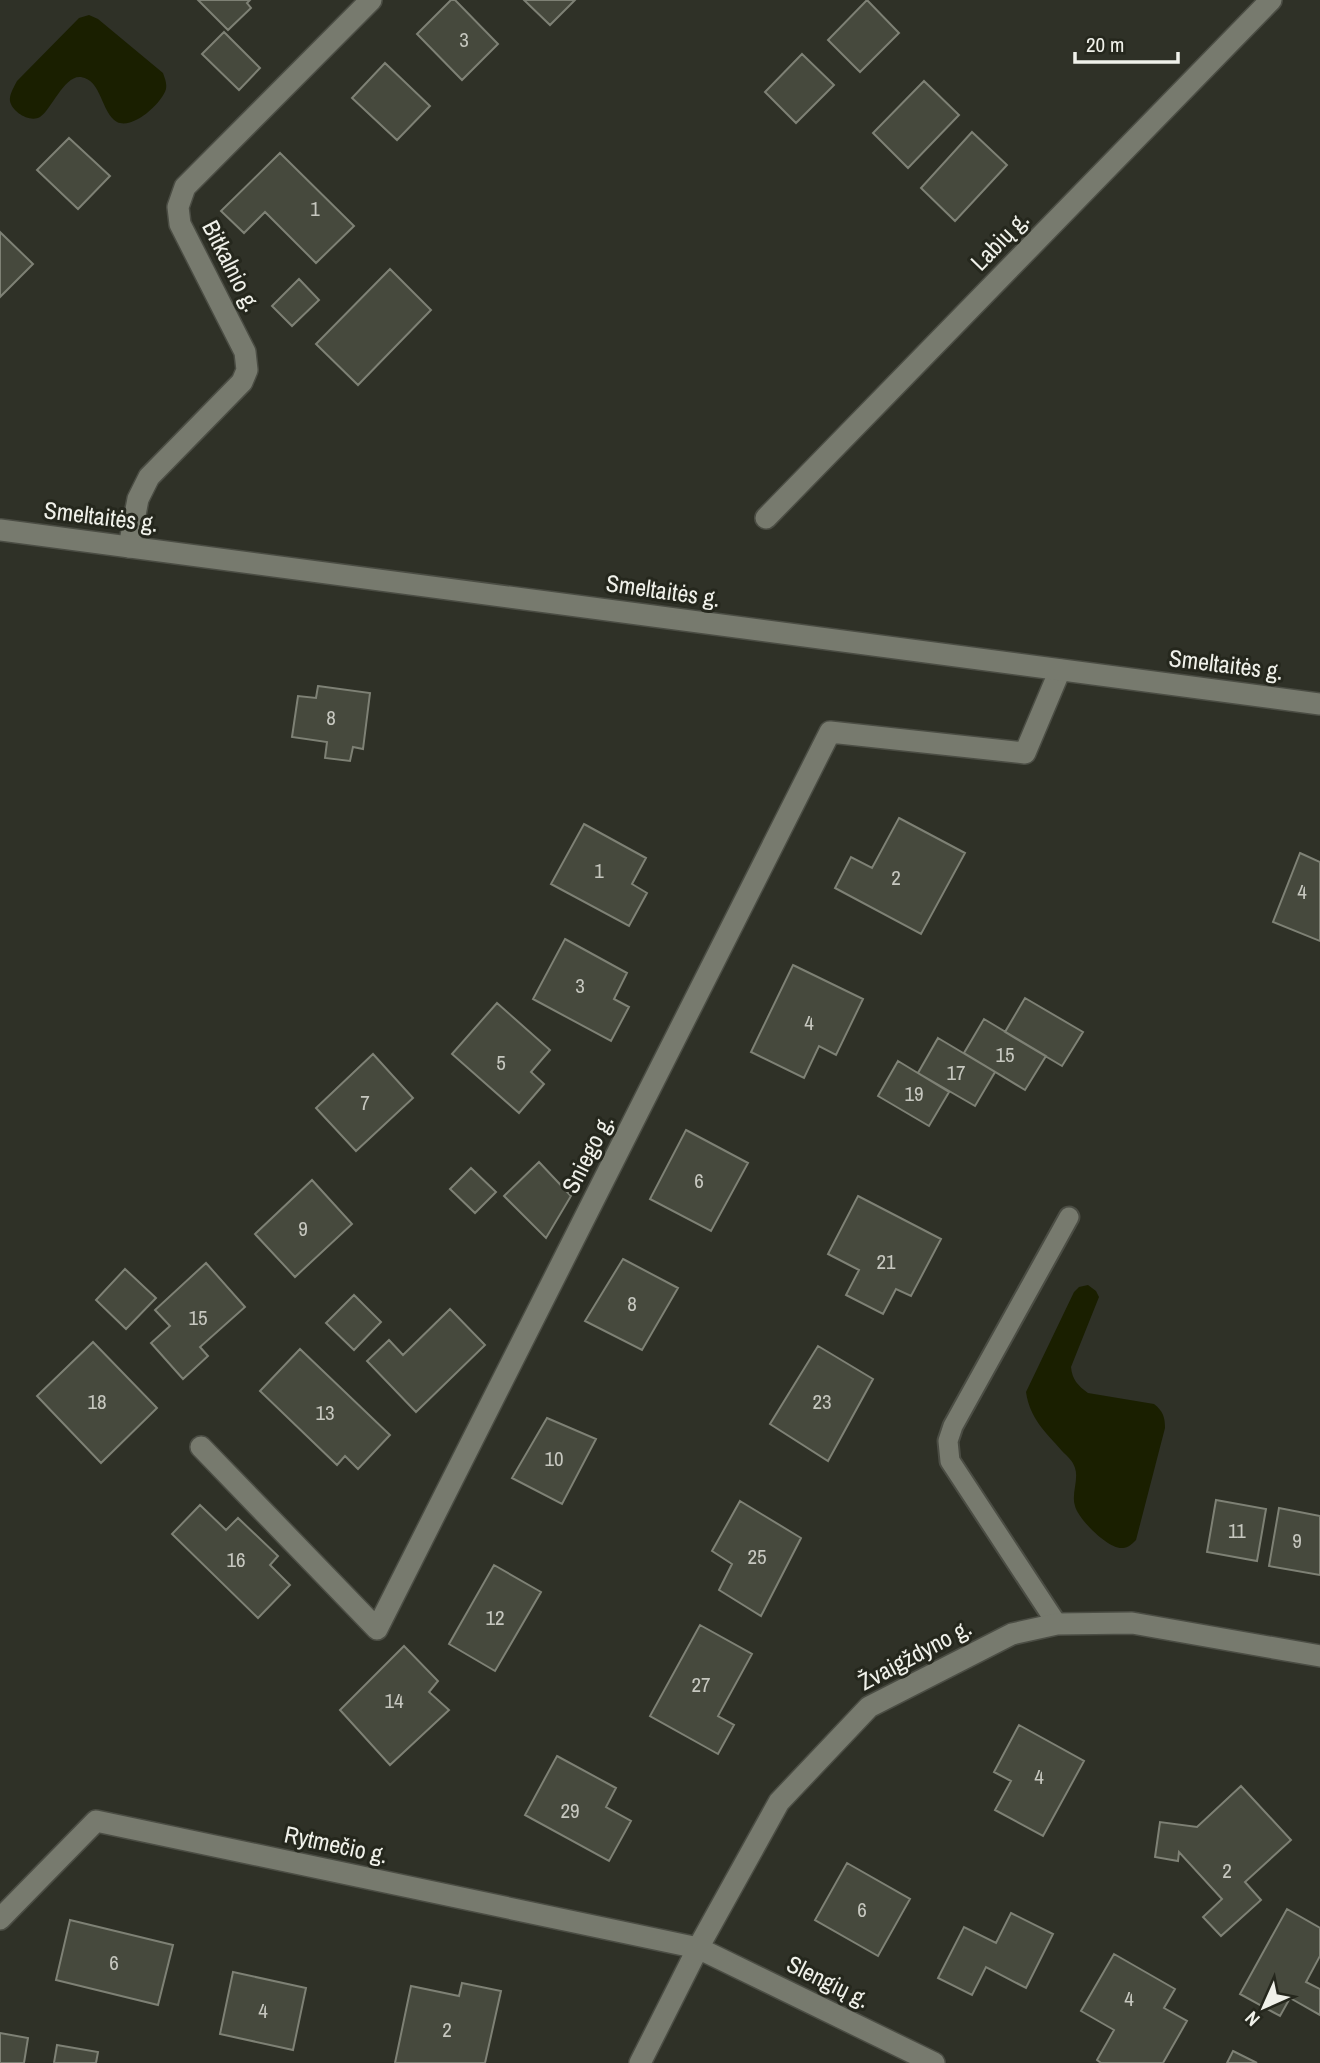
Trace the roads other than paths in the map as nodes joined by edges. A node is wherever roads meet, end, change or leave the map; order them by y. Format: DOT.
graph roads {
  1 [pos="371,0"];
  2 [pos="1271,0"];
  3 [pos="766,518"];
  4 [pos="0,530"];
  5 [pos="128,547"];
  6 [pos="1060,670"];
  7 [pos="1320,704"];
  8 [pos="1069,1217"];
  9 [pos="201,1447"];
  10 [pos="1057,1624"];
  11 [pos="1320,1656"];
  12 [pos="0,1919"];
  13 [pos="698,1948"];
  14 [pos="640,2063"];
  15 [pos="934,2063"];
  1 -- 5 [label="street, Bitkalnio g."];
  2 -- 3 [label="street, Labių g."];
  4 -- 5 [label="street, Smeltaitės g."];
  5 -- 6 [label="street, Smeltaitės g."];
  6 -- 7 [label="street, Smeltaitės g."];
  6 -- 9 [label="street, Sniego g."];
  8 -- 10 [label="lane"];
  10 -- 11 [label="street, Žvaigždyno g."];
  10 -- 13 [label="street, Žvaigždyno g."];
  12 -- 13 [label="street, Rytmečio g."];
  13 -- 14 [label="street, Žvaigždyno g."];
  13 -- 15 [label="street, Slengių g."];
}
